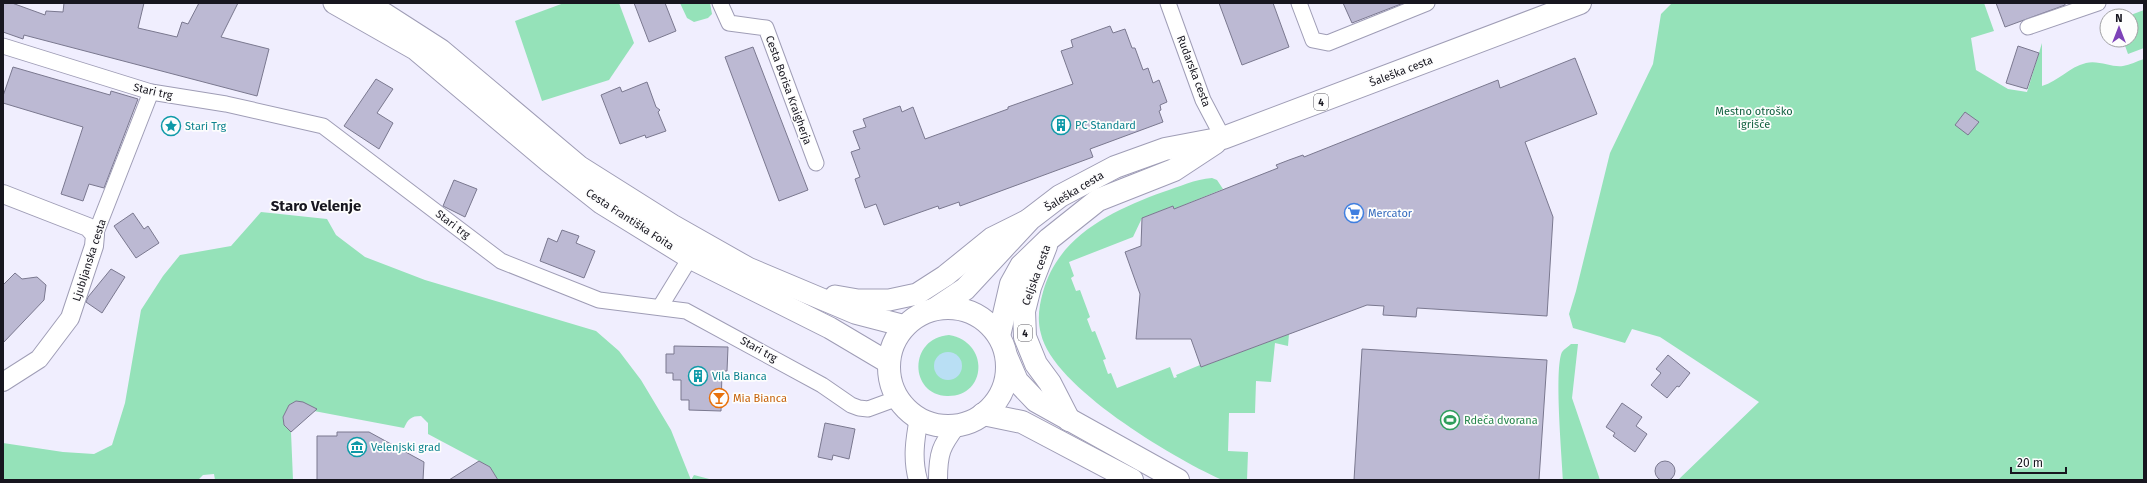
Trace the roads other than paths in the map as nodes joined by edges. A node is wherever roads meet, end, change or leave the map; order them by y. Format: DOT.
graph roads {
  1 [pos="334,3"];
  2 [pos="364,3"];
  3 [pos="720,3"];
  4 [pos="1168,3"];
  5 [pos="1299,3"];
  6 [pos="1427,3"];
  7 [pos="1580,3"];
  8 [pos="2098,3"];
  9 [pos="2028,27"];
  10 [pos="3,46"];
  11 [pos="151,92"];
  12 [pos="1223,138"];
  13 [pos="816,163"];
  14 [pos="3,194"];
  15 [pos="1030,220"];
  16 [pos="95,235"];
  17 [pos="1049,239"];
  18 [pos="690,258"];
  19 [pos="802,291"];
  20 [pos="660,307"];
  21 [pos="935,309"];
  22 [pos="905,326"];
  23 [pos="1002,345"];
  24 [pos="889,362"];
  25 [pos="3,382"];
  26 [pos="898,398"];
  27 [pos="983,414"];
  28 [pos="918,418"];
  29 [pos="1069,420"];
  30 [pos="957,425"];
  31 [pos="918,480"];
  32 [pos="938,480"];
  33 [pos="1132,480"];
  34 [pos="1178,480"];
  1 -- 18 [label="main road, Cesta Františka Foita"];
  2 -- 19 [label="main road, Cesta Františka Foita"];
  3 -- 13 [label="street, Cesta Borisa Kraigherja"];
  4 -- 12 [label="street, Rudarska cesta"];
  5 -- 6 [label="street"];
  7 -- 12 [label="main road, Šaleška cesta / 4"];
  8 -- 9 [label="street"];
  10 -- 11 [label="street, Stari trg"];
  11 -- 16 [label="street, Ljubljanska cesta"];
  11 -- 20 [label="street, Stari trg"];
  12 -- 15 [label="main road, Šaleška cesta / 4"];
  12 -- 17 [label="main road, Šaleška cesta"];
  14 -- 16 [label="street"];
  15 -- 19 [label="main road, Cesta Františka Foita"];
  15 -- 21 [label="main road, Šaleška cesta / 4"];
  16 -- 25 [label="street, Ljubljanska cesta"];
  17 -- 23 [label="main road, Šaleška cesta"];
  17 -- 29 [label="main road, Celjska cesta / 4"];
  18 -- 20 [label="street"];
  18 -- 24 [label="main road, Cesta Františka Foita"];
  19 -- 22 [label="main road, Cesta Františka Foita"];
  20 -- 26 [label="street, Stari trg"];
  21 -- 22 [label="main road, 4"];
  21 -- 23 [label="main road"];
  22 -- 24 [label="main road, 4"];
  23 -- 27 [label="main road"];
  23 -- 29 [label="main road"];
  24 -- 26 [label="main road, 4"];
  26 -- 28 [label="main road, 4"];
  27 -- 30 [label="main road, 4"];
  27 -- 33 [label="main road"];
  28 -- 30 [label="main road, 4"];
  28 -- 31 [label="street"];
  29 -- 34 [label="main road"];
  30 -- 32 [label="street"];
}
